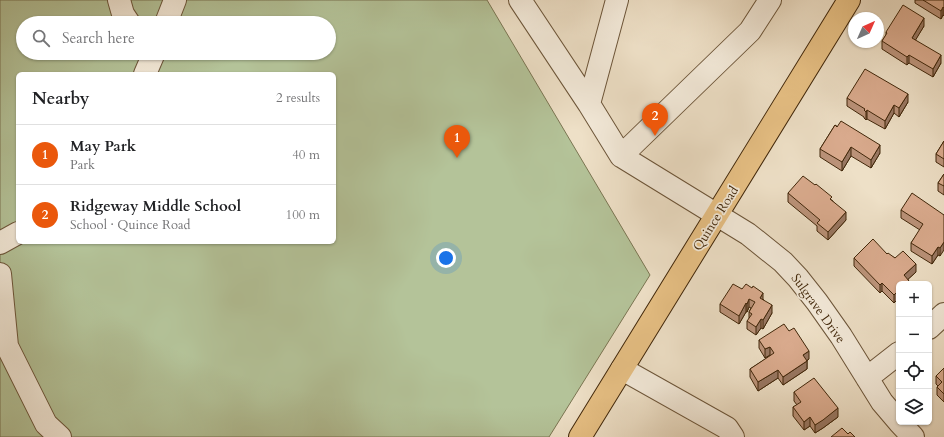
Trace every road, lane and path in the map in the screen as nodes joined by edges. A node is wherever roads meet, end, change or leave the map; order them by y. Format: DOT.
graph roads {
  1 [pos="119,0"];
  2 [pos="175,0"];
  3 [pos="520,0"];
  4 [pos="617,0"];
  5 [pos="770,0"];
  6 [pos="849,0"];
  7 [pos="125,16"];
  8 [pos="169,16"];
  9 [pos="151,60"];
  10 [pos="146,72"];
  11 [pos="589,104"];
  12 [pos="621,156"];
  13 [pos="717,215"];
  14 [pos="16,234"];
  15 [pos="0,243"];
  16 [pos="0,274"];
  17 [pos="944,314"];
  18 [pos="932,325"];
  19 [pos="896,355"];
  20 [pos="622,369"];
  21 [pos="867,378"];
  22 [pos="896,418"];
  23 [pos="902,425"];
  24 [pos="60,437"];
  25 [pos="580,437"];
  26 [pos="733,437"];
  27 [pos="913,437"];
  1 -- 7 [label="street"];
  2 -- 8 [label="street"];
  3 -- 11 [label="street"];
  4 -- 11 [label="street"];
  5 -- 12 [label="street"];
  6 -- 13 [label="main road, Quince Road"];
  9 -- 10 [label="street"];
  11 -- 12 [label="street"];
  12 -- 13 [label="street, Sulgrave Drive"];
  13 -- 20 [label="main road, Quince Road"];
  13 -- 21 [label="street, Sulgrave Drive"];
  14 -- 15 [label="street"];
  16 -- 24 [label="street"];
  17 -- 18 [label="street"];
  19 -- 21 [label="street"];
  20 -- 25 [label="main road, Quince Road"];
  20 -- 26 [label="street"];
  21 -- 22 [label="street, Sulgrave Drive"];
  23 -- 27 [label="street, Sulgrave Drive"];
}
